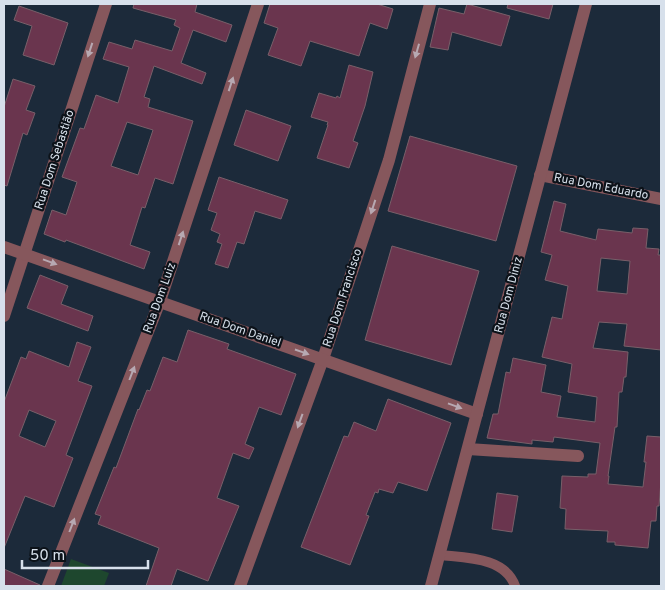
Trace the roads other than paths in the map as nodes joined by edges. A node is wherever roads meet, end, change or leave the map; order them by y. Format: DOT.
graph roads {
  1 [pos="106,4"];
  2 [pos="258,4"];
  3 [pos="430,4"];
  4 [pos="586,4"];
  5 [pos="540,175"];
  6 [pos="661,199"];
  7 [pos="4,246"];
  8 [pos="24,253"];
  9 [pos="160,301"];
  10 [pos="4,316"];
  11 [pos="323,359"];
  12 [pos="477,414"];
  13 [pos="468,449"];
  14 [pos="578,456"];
  15 [pos="440,555"];
  16 [pos="48,586"];
  17 [pos="240,586"];
  18 [pos="431,586"];
  19 [pos="515,586"];
  1 -- 8 [label="street, Rua Dom Sebastião, one-way"];
  9 -- 2 [label="street, Rua Dom Luiz, one-way"];
  3 -- 11 [label="street, Rua Dom Francisco, one-way"];
  4 -- 5 [label="street, Rua Dom Diniz"];
  5 -- 6 [label="street, Rua Dom Eduardo"];
  5 -- 12 [label="street, Rua Dom Diniz"];
  7 -- 8 [label="street, Rua Dom Daniel"];
  8 -- 9 [label="street, Rua Dom Daniel, one-way"];
  8 -- 10 [label="street, Rua Dom Sebastião"];
  9 -- 11 [label="street, Rua Dom Daniel, one-way"];
  16 -- 9 [label="street, Rua Dom Luiz, one-way"];
  11 -- 12 [label="street, Rua Dom Daniel, one-way"];
  11 -- 17 [label="street, Rua Dom Francisco, one-way"];
  12 -- 13 [label="street, Rua Dom Diniz"];
  13 -- 14 [label="street"];
  13 -- 15 [label="street, Rua Dom Diniz"];
  15 -- 18 [label="street, Rua Dom Diniz"];
  15 -- 19 [label="lane"];
}
